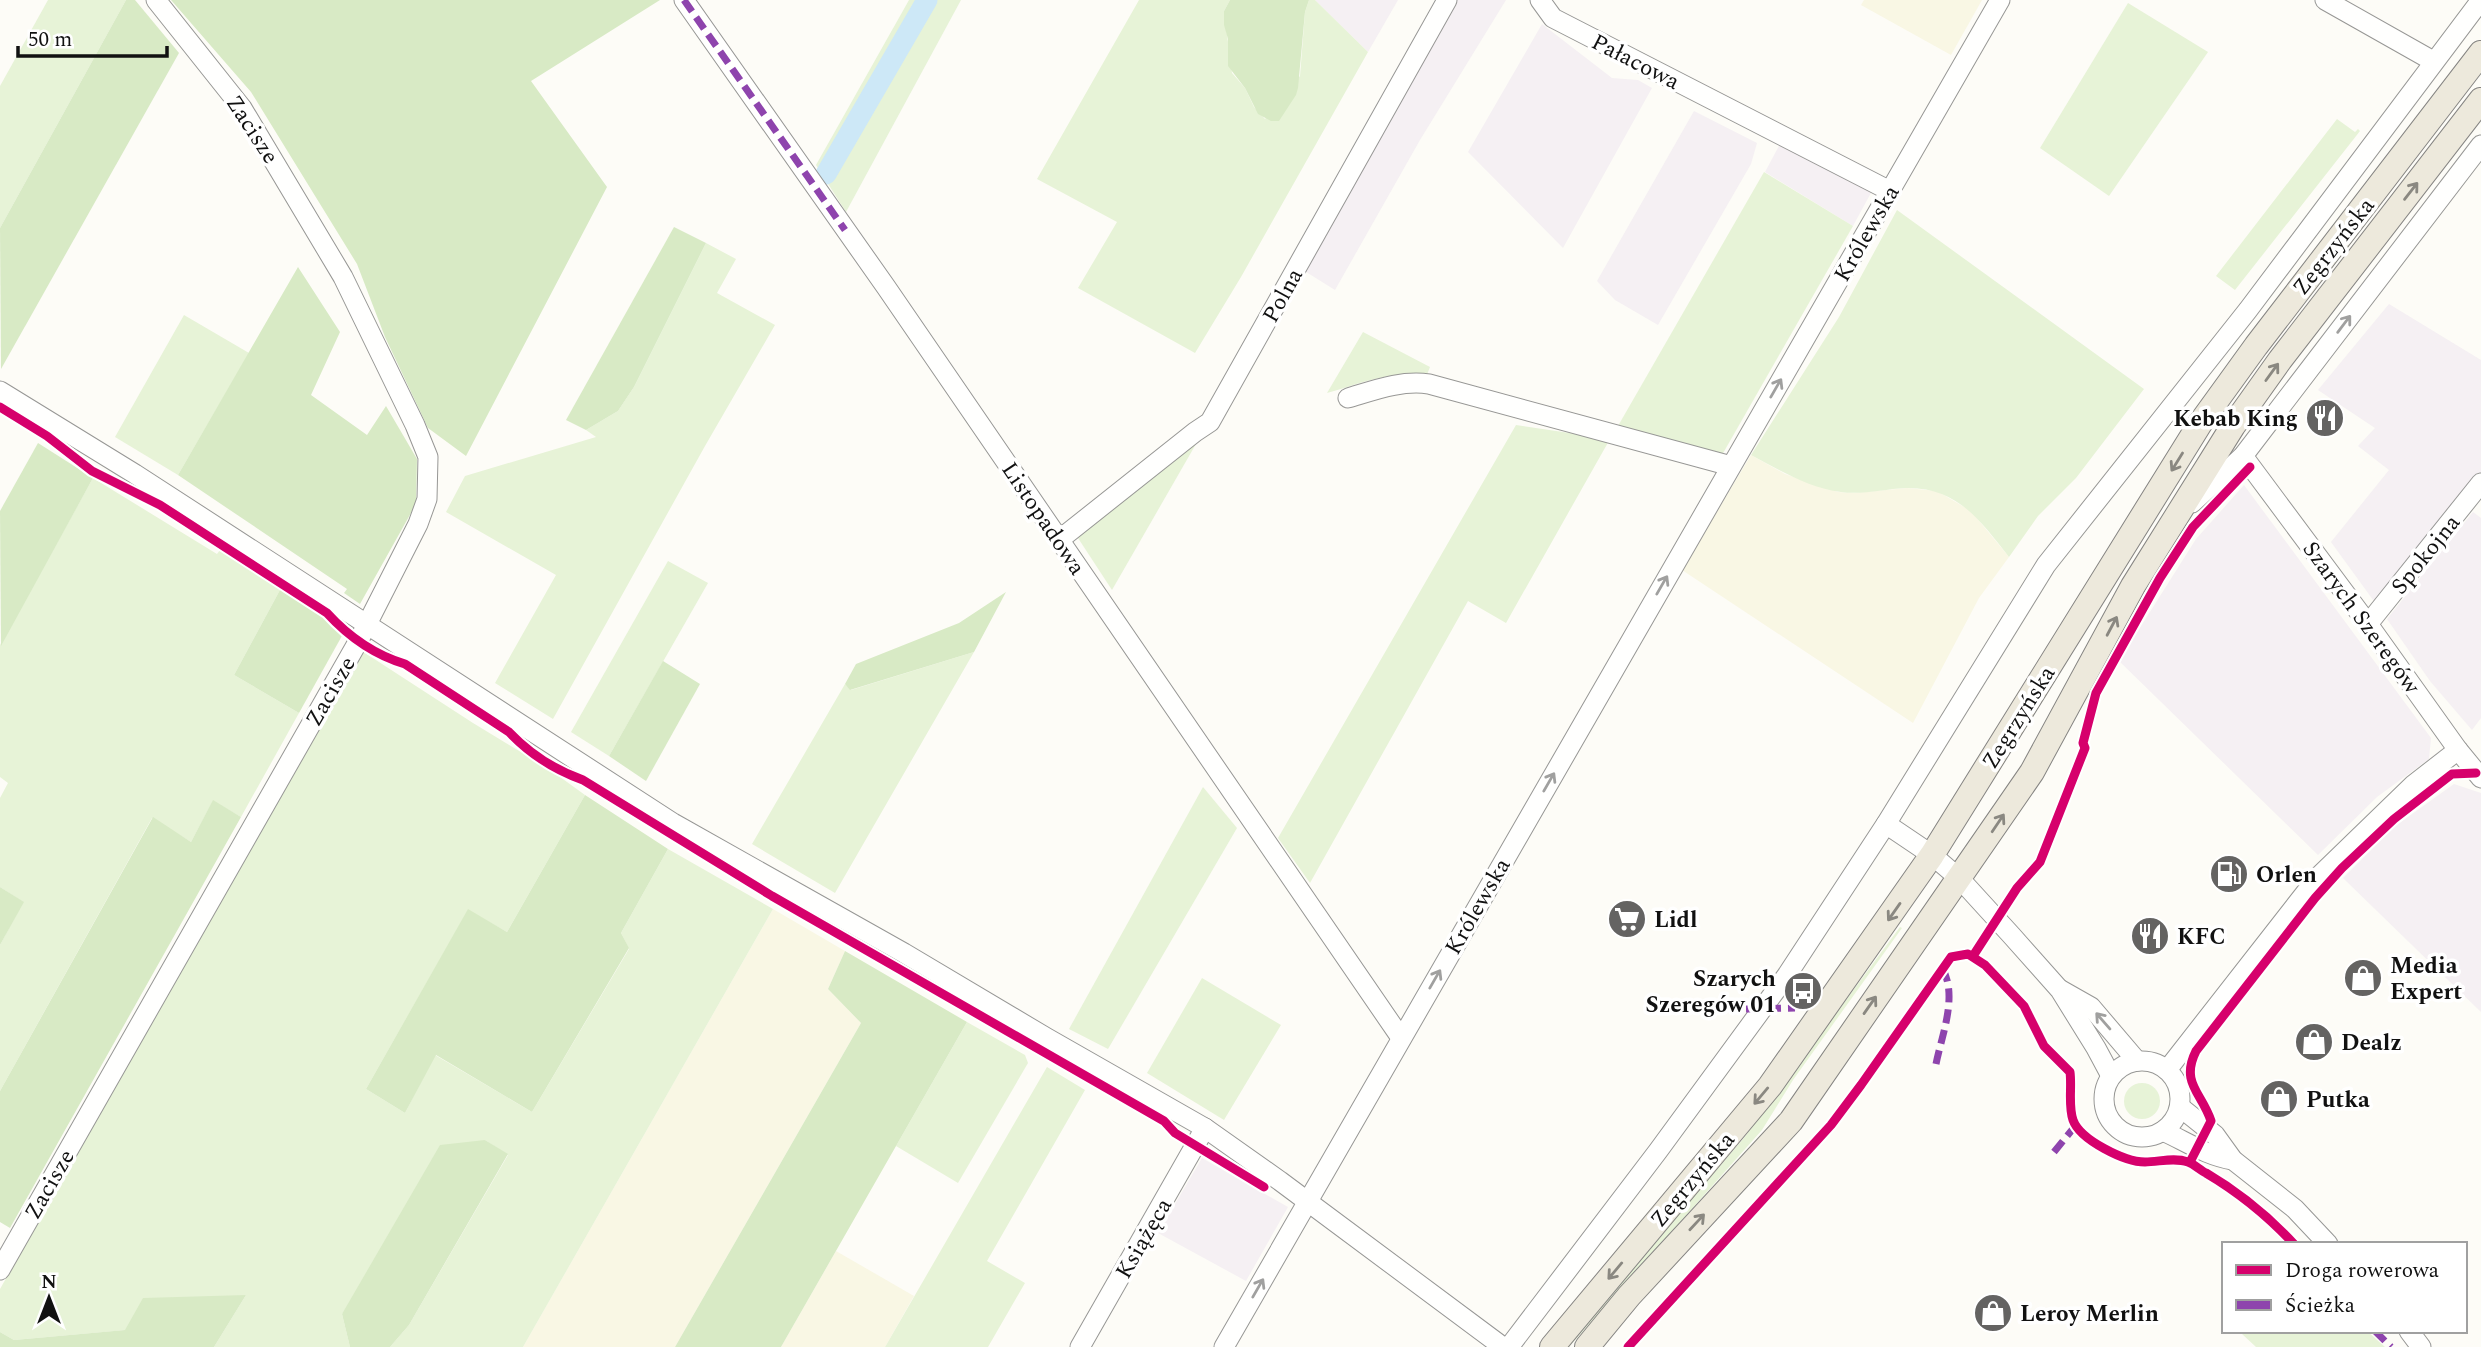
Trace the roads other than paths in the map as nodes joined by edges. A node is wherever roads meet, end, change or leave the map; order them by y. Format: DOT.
graph roads {
  1 [pos="156,0"];
  2 [pos="684,0"];
  3 [pos="1447,0"];
  4 [pos="1540,0"];
  5 [pos="2000,0"];
  6 [pos="2325,0"];
  7 [pos="2481,0"];
  8 [pos="2481,53"];
  9 [pos="2433,61"];
  10 [pos="2481,100"];
  11 [pos="2481,145"];
  12 [pos="1890,191"];
  13 [pos="0,391"];
  14 [pos="1348,398"];
  15 [pos="2243,456"];
  16 [pos="1731,466"];
  17 [pos="2481,484"];
  18 [pos="2171,523"];
  19 [pos="1059,540"];
  20 [pos="366,623"];
  21 [pos="2368,624"];
  22 [pos="2458,750"];
  23 [pos="2481,778"];
  24 [pos="1886,824"];
  25 [pos="1932,855"];
  26 [pos="1959,879"];
  27 [pos="2060,990"];
  28 [pos="1401,1038"];
  29 [pos="2137,1061"];
  30 [pos="2167,1070"];
  31 [pos="2111,1076"];
  32 [pos="2180,1107"];
  33 [pos="1205,1129"];
  34 [pos="2164,1131"];
  35 [pos="2233,1160"];
  36 [pos="1308,1202"];
  37 [pos="2326,1242"];
  38 [pos="0,1270"];
  39 [pos="1080,1347"];
  40 [pos="1224,1347"];
  41 [pos="1503,1347"];
  42 [pos="1509,1347"];
  43 [pos="1552,1347"];
  44 [pos="1587,1347"];
  1 -- 20 [label="street, Zacisze"];
  2 -- 19 [label="street, Listopadowa"];
  3 -- 19 [label="street, Polna"];
  4 -- 12 [label="street, Pałacowa"];
  5 -- 12 [label="street, Królewska"];
  6 -- 9 [label="street"];
  7 -- 9 [label="street"];
  8 -- 25 [label="main road, Zegrzyńska, one-way"];
  9 -- 24 [label="street"];
  18 -- 10 [label="main road, Zegrzyńska, one-way"];
  15 -- 11 [label="street, one-way"];
  16 -- 12 [label="street, Królewska, one-way"];
  13 -- 20 [label="street"];
  14 -- 16 [label="street"];
  15 -- 18 [label="street"];
  15 -- 21 [label="street, Szarych Szeregów"];
  28 -- 16 [label="street, Królewska, one-way"];
  17 -- 21 [label="street, Spokojna"];
  26 -- 18 [label="main road, Zegrzyńska, one-way"];
  19 -- 28 [label="street, Listopadowa"];
  20 -- 33 [label="street"];
  20 -- 38 [label="street, Zacisze"];
  21 -- 22 [label="street, Szarych Szeregów"];
  22 -- 23 [label="street, Szarych Szeregów"];
  22 -- 30 [label="street"];
  24 -- 25 [label="street"];
  24 -- 42 [label="street"];
  25 -- 26 [label="street"];
  25 -- 43 [label="main road, Zegrzyńska, one-way"];
  26 -- 27 [label="street"];
  44 -- 26 [label="main road, Zegrzyńska, one-way"];
  29 -- 27 [label="street, one-way"];
  27 -- 31 [label="street"];
  28 -- 36 [label="street, Królewska"];
  29 -- 30 [label="street"];
  29 -- 31 [label="street"];
  30 -- 32 [label="street"];
  31 -- 34 [label="street"];
  32 -- 34 [label="street"];
  32 -- 35 [label="street"];
  33 -- 36 [label="street"];
  33 -- 39 [label="street, Książęca"];
  34 -- 35 [label="street"];
  35 -- 37 [label="street"];
  40 -- 36 [label="street, Królewska, one-way"];
  36 -- 41 [label="street"];
}
